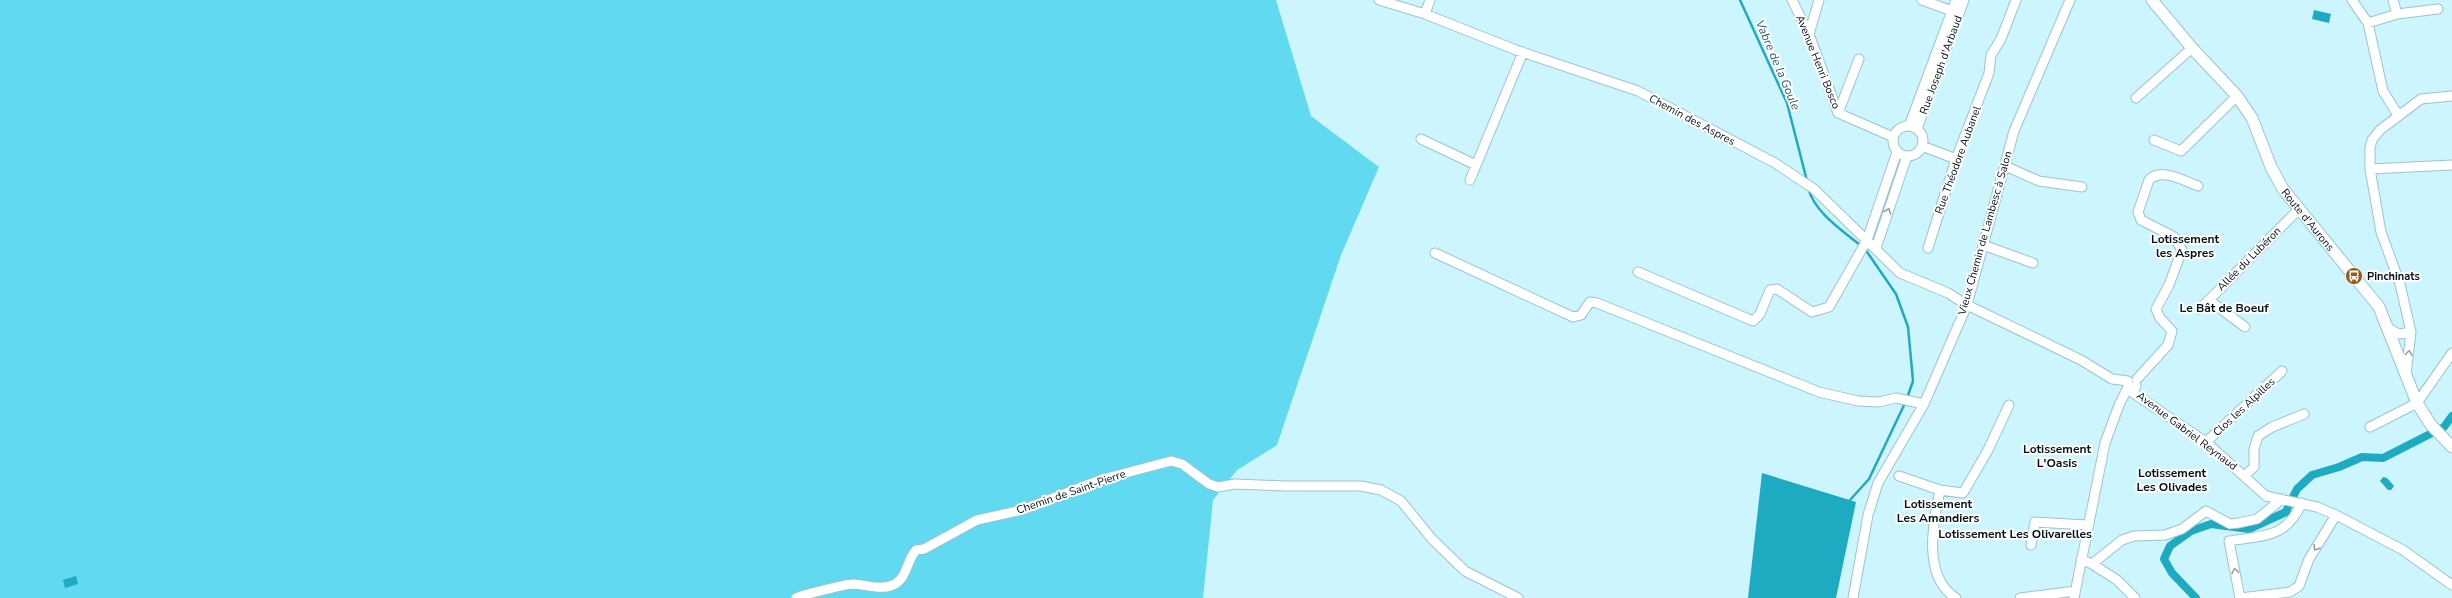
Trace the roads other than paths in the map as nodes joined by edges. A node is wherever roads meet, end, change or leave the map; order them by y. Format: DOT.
graph roads {
  1 [pos="1380,0"];
  2 [pos="1430,0"];
  3 [pos="1792,0"];
  4 [pos="1819,0"];
  5 [pos="1922,0"];
  6 [pos="1956,0"];
  7 [pos="1964,0"];
  8 [pos="2016,0"];
  9 [pos="2070,0"];
  10 [pos="2152,0"];
  11 [pos="2352,0"];
  12 [pos="2393,0"];
  13 [pos="2438,9"];
  14 [pos="1952,11"];
  15 [pos="1425,14"];
  16 [pos="2397,14"];
  17 [pos="2368,23"];
  18 [pos="1808,34"];
  19 [pos="2192,48"];
  20 [pos="1523,52"];
  21 [pos="1859,59"];
  22 [pos="2237,96"];
  23 [pos="2452,96"];
  24 [pos="2136,98"];
  25 [pos="1838,113"];
  26 [pos="2398,116"];
  27 [pos="1913,128"];
  28 [pos="1893,137"];
  29 [pos="1421,139"];
  30 [pos="2154,140"];
  31 [pos="1922,146"];
  32 [pos="1897,152"];
  33 [pos="1907,156"];
  34 [pos="1956,159"];
  35 [pos="1476,165"];
  36 [pos="2452,165"];
  37 [pos="2005,166"];
  38 [pos="2370,169"];
  39 [pos="1470,180"];
  40 [pos="2198,186"];
  41 [pos="2082,187"];
  42 [pos="2299,209"];
  43 [pos="1867,240"];
  44 [pos="1983,246"];
  45 [pos="1876,248"];
  46 [pos="1928,248"];
  47 [pos="1435,253"];
  48 [pos="2033,263"];
  49 [pos="1638,272"];
  50 [pos="2209,300"];
  51 [pos="1967,305"];
  52 [pos="2200,309"];
  53 [pos="2245,327"];
  54 [pos="2386,327"];
  55 [pos="2411,332"];
  56 [pos="2452,353"];
  57 [pos="2282,371"];
  58 [pos="2406,374"];
  59 [pos="2133,383"];
  60 [pos="2417,403"];
  61 [pos="1924,404"];
  62 [pos="2009,405"];
  63 [pos="2304,414"];
  64 [pos="2370,427"];
  65 [pos="2206,442"];
  66 [pos="2452,447"];
  67 [pos="2245,475"];
  68 [pos="1899,476"];
  69 [pos="1940,490"];
  70 [pos="2282,499"];
  71 [pos="2302,503"];
  72 [pos="2336,515"];
  73 [pos="2087,525"];
  74 [pos="2031,545"];
  75 [pos="2081,559"];
  76 [pos="2092,564"];
  77 [pos="2452,585"];
  78 [pos="2075,595"];
  79 [pos="796,598"];
  80 [pos="1518,598"];
  81 [pos="1853,598"];
  82 [pos="1956,598"];
  83 [pos="2020,598"];
  84 [pos="2135,598"];
  1 -- 15 [label="street, Chemin des Aspres"];
  2 -- 15 [label="street"];
  3 -- 18 [label="street, Avenue Henri Bosco"];
  4 -- 18 [label="street"];
  5 -- 14 [label="street"];
  6 -- 14 [label="street, Rue Joseph d'Arbaud"];
  7 -- 27 [label="street, Rue Joseph d'Arbaud"];
  8 -- 34 [label="street, Rue Théodore Aubanel"];
  9 -- 37 [label="street, Vieux Chemin de Lambesc à Salon"];
  10 -- 19 [label="street, Route d'Aurons"];
  11 -- 17 [label="street"];
  12 -- 16 [label="street"];
  13 -- 16 [label="street"];
  14 -- 27 [label="street, Rue Joseph d'Arbaud"];
  15 -- 20 [label="street, Chemin des Aspres"];
  16 -- 17 [label="street"];
  17 -- 26 [label="street"];
  18 -- 25 [label="street, Avenue Henri Bosco"];
  19 -- 22 [label="street, Route d'Aurons"];
  19 -- 24 [label="street"];
  20 -- 35 [label="street"];
  20 -- 43 [label="street, Chemin des Aspres"];
  21 -- 25 [label="street"];
  22 -- 30 [label="street"];
  22 -- 42 [label="street, Route d'Aurons"];
  23 -- 26 [label="street"];
  25 -- 28 [label="street, Avenue Henri Bosco"];
  26 -- 38 [label="street"];
  27 -- 28 [label="street"];
  27 -- 31 [label="street, Rue Joseph d'Arbaud"];
  28 -- 32 [label="street"];
  29 -- 35 [label="street"];
  31 -- 33 [label="street"];
  31 -- 34 [label="street"];
  32 -- 33 [label="street"];
  32 -- 43 [label="street"];
  45 -- 33 [label="street, one-way"];
  34 -- 46 [label="street, Rue Théodore Aubanel"];
  35 -- 39 [label="street"];
  36 -- 38 [label="street"];
  37 -- 41 [label="street"];
  37 -- 44 [label="street, Vieux Chemin de Lambesc à Salon"];
  38 -- 55 [label="street"];
  40 -- 59 [label="street"];
  42 -- 50 [label="street, Allée du Lubéron"];
  42 -- 54 [label="street, Route d'Aurons"];
  43 -- 45 [label="street, Chemin des Aspres"];
  43 -- 49 [label="street"];
  44 -- 48 [label="street"];
  44 -- 51 [label="street, Vieux Chemin de Lambesc à Salon"];
  45 -- 51 [label="street, Chemin des Aspres"];
  47 -- 61 [label="street"];
  50 -- 52 [label="street, Allée du Lubéron"];
  50 -- 53 [label="street"];
  51 -- 59 [label="street, Avenue Gabriel Reynaud"];
  51 -- 61 [label="street, Vieux Chemin de Lambesc à Salon"];
  54 -- 55 [label="street"];
  54 -- 58 [label="street, Route d'Aurons"];
  58 -- 55 [label="street, one-way"];
  56 -- 60 [label="street"];
  57 -- 65 [label="street, Clos les Alpilles"];
  58 -- 60 [label="street, Route d'Aurons"];
  59 -- 65 [label="street, Avenue Gabriel Reynaud"];
  59 -- 73 [label="street"];
  60 -- 64 [label="street"];
  60 -- 66 [label="street, Route d'Aurons"];
  61 -- 81 [label="street, Vieux Chemin de Lambesc à Salon"];
  62 -- 69 [label="street"];
  63 -- 67 [label="street"];
  65 -- 67 [label="street, Avenue Gabriel Reynaud"];
  67 -- 70 [label="street, Avenue Gabriel Reynaud"];
  68 -- 69 [label="street"];
  69 -- 82 [label="street"];
  70 -- 71 [label="street, Avenue Gabriel Reynaud"];
  70 -- 76 [label="street"];
  71 -- 72 [label="street, Avenue Gabriel Reynaud"];
  72 -- 71 [label="street, one-way"];
  72 -- 77 [label="street, Avenue Gabriel Reynaud"];
  73 -- 74 [label="street"];
  73 -- 75 [label="street"];
  75 -- 76 [label="street"];
  75 -- 78 [label="street"];
  76 -- 84 [label="street"];
  78 -- 83 [label="street"];
  79 -- 80 [label="street, Chemin de Saint-Pierre"];
}
